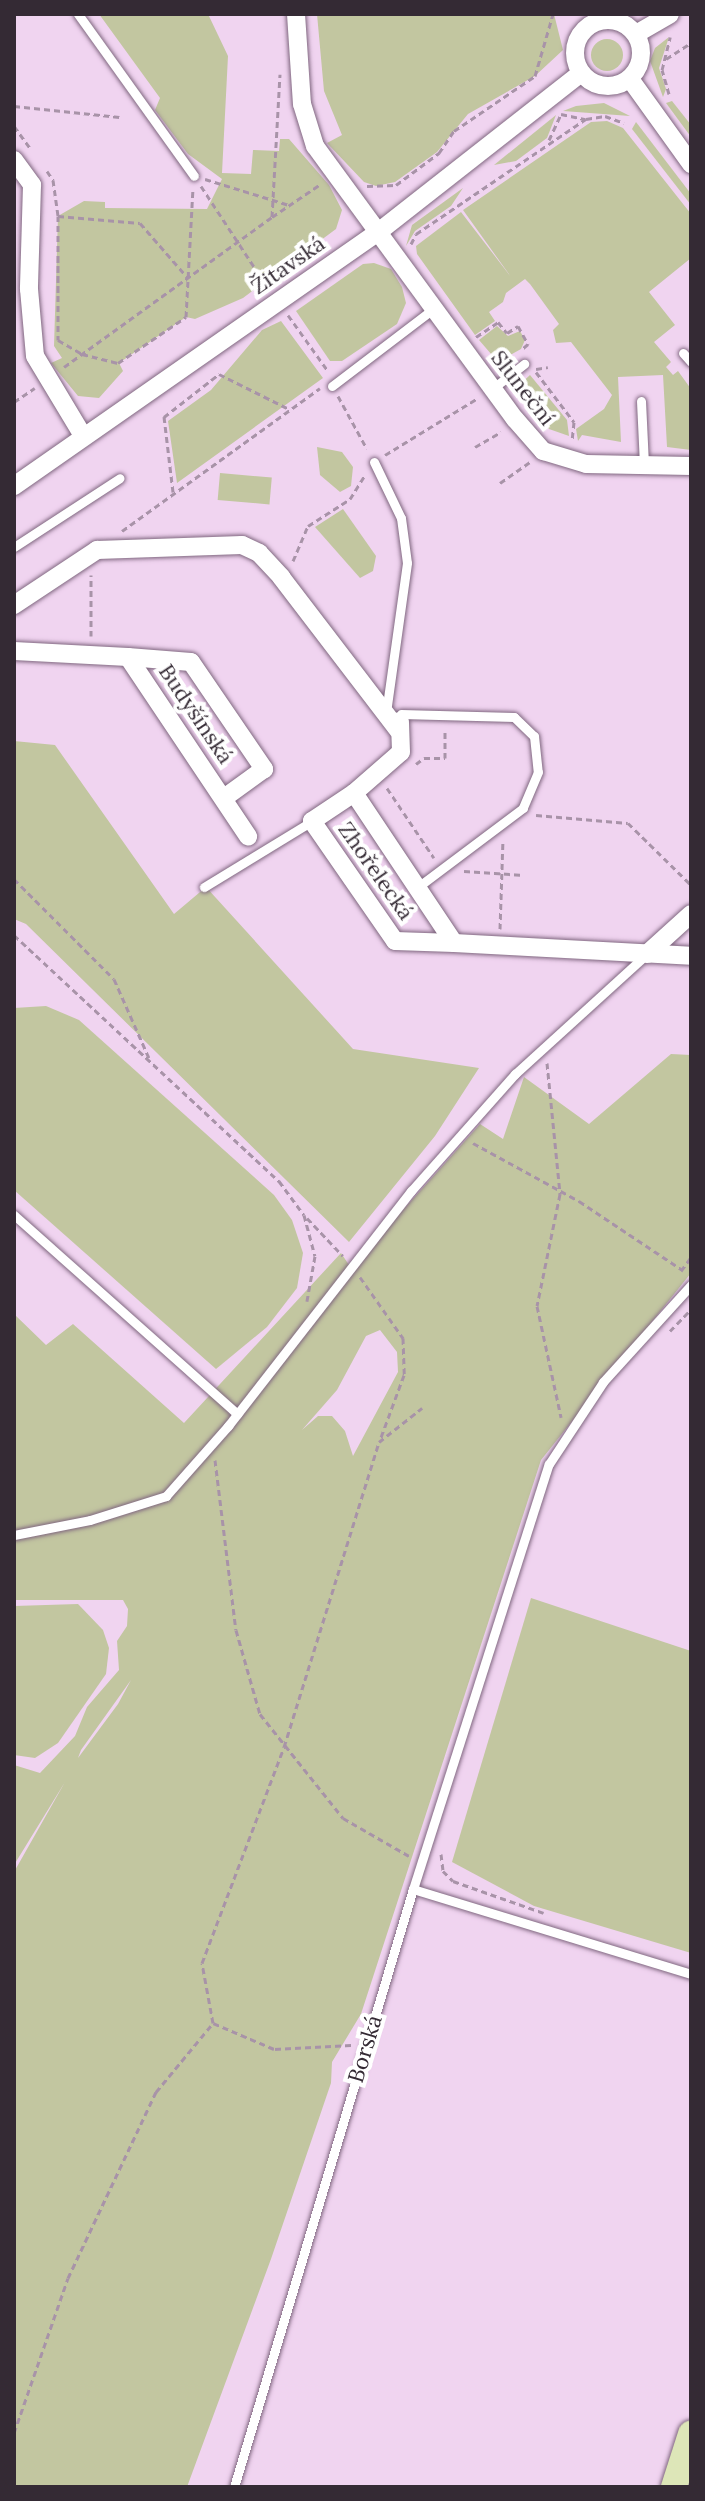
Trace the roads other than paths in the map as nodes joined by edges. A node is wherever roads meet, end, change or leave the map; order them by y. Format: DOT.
graph roads {
  1 [pos="78,14"];
  2 [pos="670,14"];
  3 [pos="294,19"];
  4 [pos="583,21"];
  5 [pos="636,34"];
  6 [pos="581,73"];
  7 [pos="630,79"];
  8 [pos="14,160"];
  9 [pos="691,164"];
  10 [pos="194,176"];
  11 [pos="377,233"];
  12 [pos="433,309"];
  13 [pos="683,353"];
  14 [pos="691,362"];
  15 [pos="524,364"];
  16 [pos="334,385"];
  17 [pos="492,389"];
  18 [pos="641,401"];
  19 [pos="83,436"];
  20 [pos="374,462"];
  21 [pos="644,465"];
  22 [pos="691,466"];
  23 [pos="120,478"];
  24 [pos="14,486"];
  25 [pos="14,547"];
  26 [pos="14,605"];
  27 [pos="14,651"];
  28 [pos="128,657"];
  29 [pos="395,719"];
  30 [pos="354,793"];
  31 [pos="224,798"];
  32 [pos="312,821"];
  33 [pos="248,836"];
  34 [pos="419,886"];
  35 [pos="204,887"];
  36 [pos="691,914"];
  37 [pos="454,943"];
  38 [pos="647,954"];
  39 [pos="691,956"];
  40 [pos="14,1215"];
  41 [pos="687,1284"];
  42 [pos="237,1414"];
  43 [pos="14,1535"];
  44 [pos="413,1889"];
  45 [pos="691,1974"];
  46 [pos="691,2434"];
  47 [pos="234,2487"];
  48 [pos="674,2487"];
  1 -- 10 [label="lane"];
  2 -- 5 [label="street"];
  3 -- 11 [label="street, Sluneční"];
  4 -- 5 [label="street"];
  4 -- 6 [label="street"];
  5 -- 7 [label="street"];
  6 -- 7 [label="street"];
  6 -- 11 [label="street, Žitavská"];
  7 -- 9 [label="street"];
  8 -- 19 [label="street"];
  11 -- 12 [label="street, Sluneční"];
  11 -- 19 [label="street, Žitavská"];
  12 -- 16 [label="lane"];
  12 -- 17 [label="street, Sluneční"];
  13 -- 14 [label="lane"];
  15 -- 17 [label="lane"];
  17 -- 21 [label="street, Sluneční"];
  18 -- 21 [label="lane"];
  19 -- 24 [label="street, Žitavská"];
  20 -- 29 [label="lane"];
  21 -- 22 [label="street, Sluneční"];
  23 -- 25 [label="lane"];
  26 -- 29 [label="street"];
  27 -- 28 [label="street, Budyšínská"];
  28 -- 31 [label="street, Budyšínská"];
  28 -- 31 [label="street, Budyšínská"];
  29 -- 30 [label="street, Zhořelecká"];
  29 -- 34 [label="lane, Zhořelecká"];
  30 -- 32 [label="street, Zhořelecká"];
  30 -- 34 [label="street, Zhořelecká"];
  31 -- 33 [label="street, Budyšínská"];
  32 -- 35 [label="lane"];
  32 -- 37 [label="street, Zhořelecká"];
  34 -- 37 [label="street, Zhořelecká"];
  36 -- 38 [label="street"];
  37 -- 38 [label="street, Zhořelecká"];
  38 -- 39 [label="street, Zhořelecká"];
  38 -- 42 [label="lane"];
  40 -- 42 [label="lane"];
  41 -- 44 [label="lane, Borská"];
  42 -- 43 [label="lane"];
  44 -- 45 [label="lane"];
  44 -- 47 [label="lane, Borská"];
  46 -- 48 [label="main road"];
}
